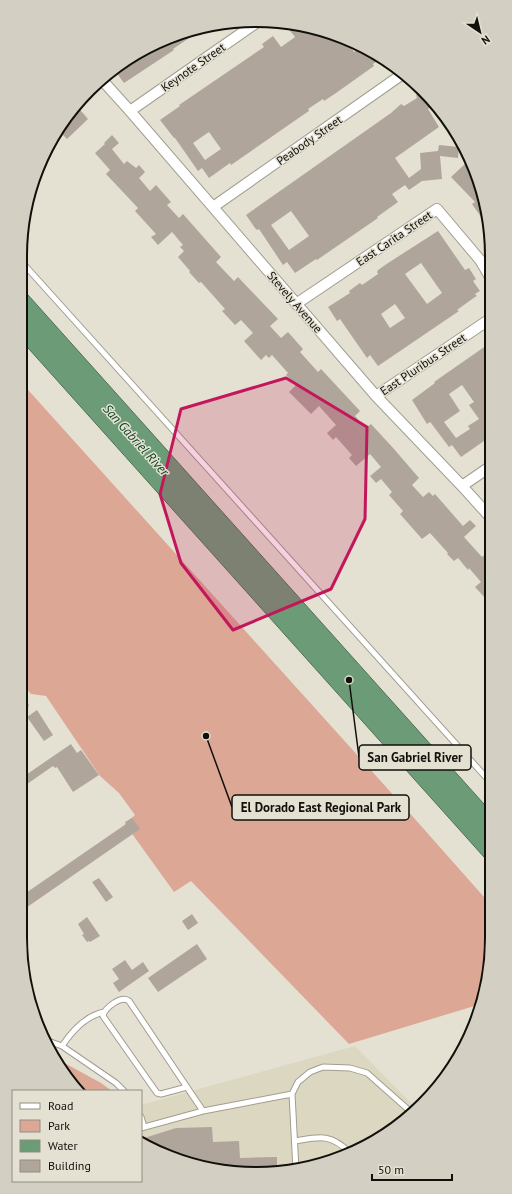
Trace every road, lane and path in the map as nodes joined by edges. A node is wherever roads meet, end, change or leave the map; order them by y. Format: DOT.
graph roads {
  1 [pos="249,27"];
  2 [pos="398,77"];
  3 [pos="105,84"];
  4 [pos="130,111"];
  5 [pos="213,207"];
  6 [pos="27,268"];
  7 [pos="485,268"];
  8 [pos="296,304"];
  9 [pos="485,322"];
  10 [pos="376,396"];
  11 [pos="485,470"];
  12 [pos="462,486"];
  13 [pos="485,511"];
  14 [pos="485,776"];
  15 [pos="104,1012"];
  16 [pos="53,1043"];
  17 [pos="62,1046"];
  18 [pos="187,1087"];
  19 [pos="123,1090"];
  20 [pos="292,1094"];
  21 [pos="408,1109"];
  22 [pos="203,1111"];
  23 [pos="143,1127"];
  24 [pos="295,1141"];
  25 [pos="346,1149"];
  26 [pos="296,1164"];
  1 -- 4 [label="street, Keynote Street"];
  2 -- 5 [label="street, Peabody Street"];
  3 -- 4 [label="street, Stevely Avenue"];
  4 -- 5 [label="street, Stevely Avenue"];
  5 -- 8 [label="street, Stevely Avenue"];
  6 -- 14 [label="lane"];
  7 -- 8 [label="street, East Carita Street"];
  8 -- 10 [label="street, Stevely Avenue"];
  9 -- 10 [label="street, East Pluribus Street"];
  10 -- 12 [label="street, Stevely Avenue"];
  11 -- 12 [label="street"];
  12 -- 13 [label="street, Stevely Avenue"];
  15 -- 17 [label="lane"];
  15 -- 18 [label="lane"];
  15 -- 18 [label="lane"];
  16 -- 17 [label="lane"];
  17 -- 19 [label="lane"];
  18 -- 22 [label="lane"];
  20 -- 21 [label="lane"];
  20 -- 22 [label="lane"];
  20 -- 24 [label="lane"];
  22 -- 23 [label="lane"];
  24 -- 25 [label="lane"];
  24 -- 26 [label="lane"];
}
